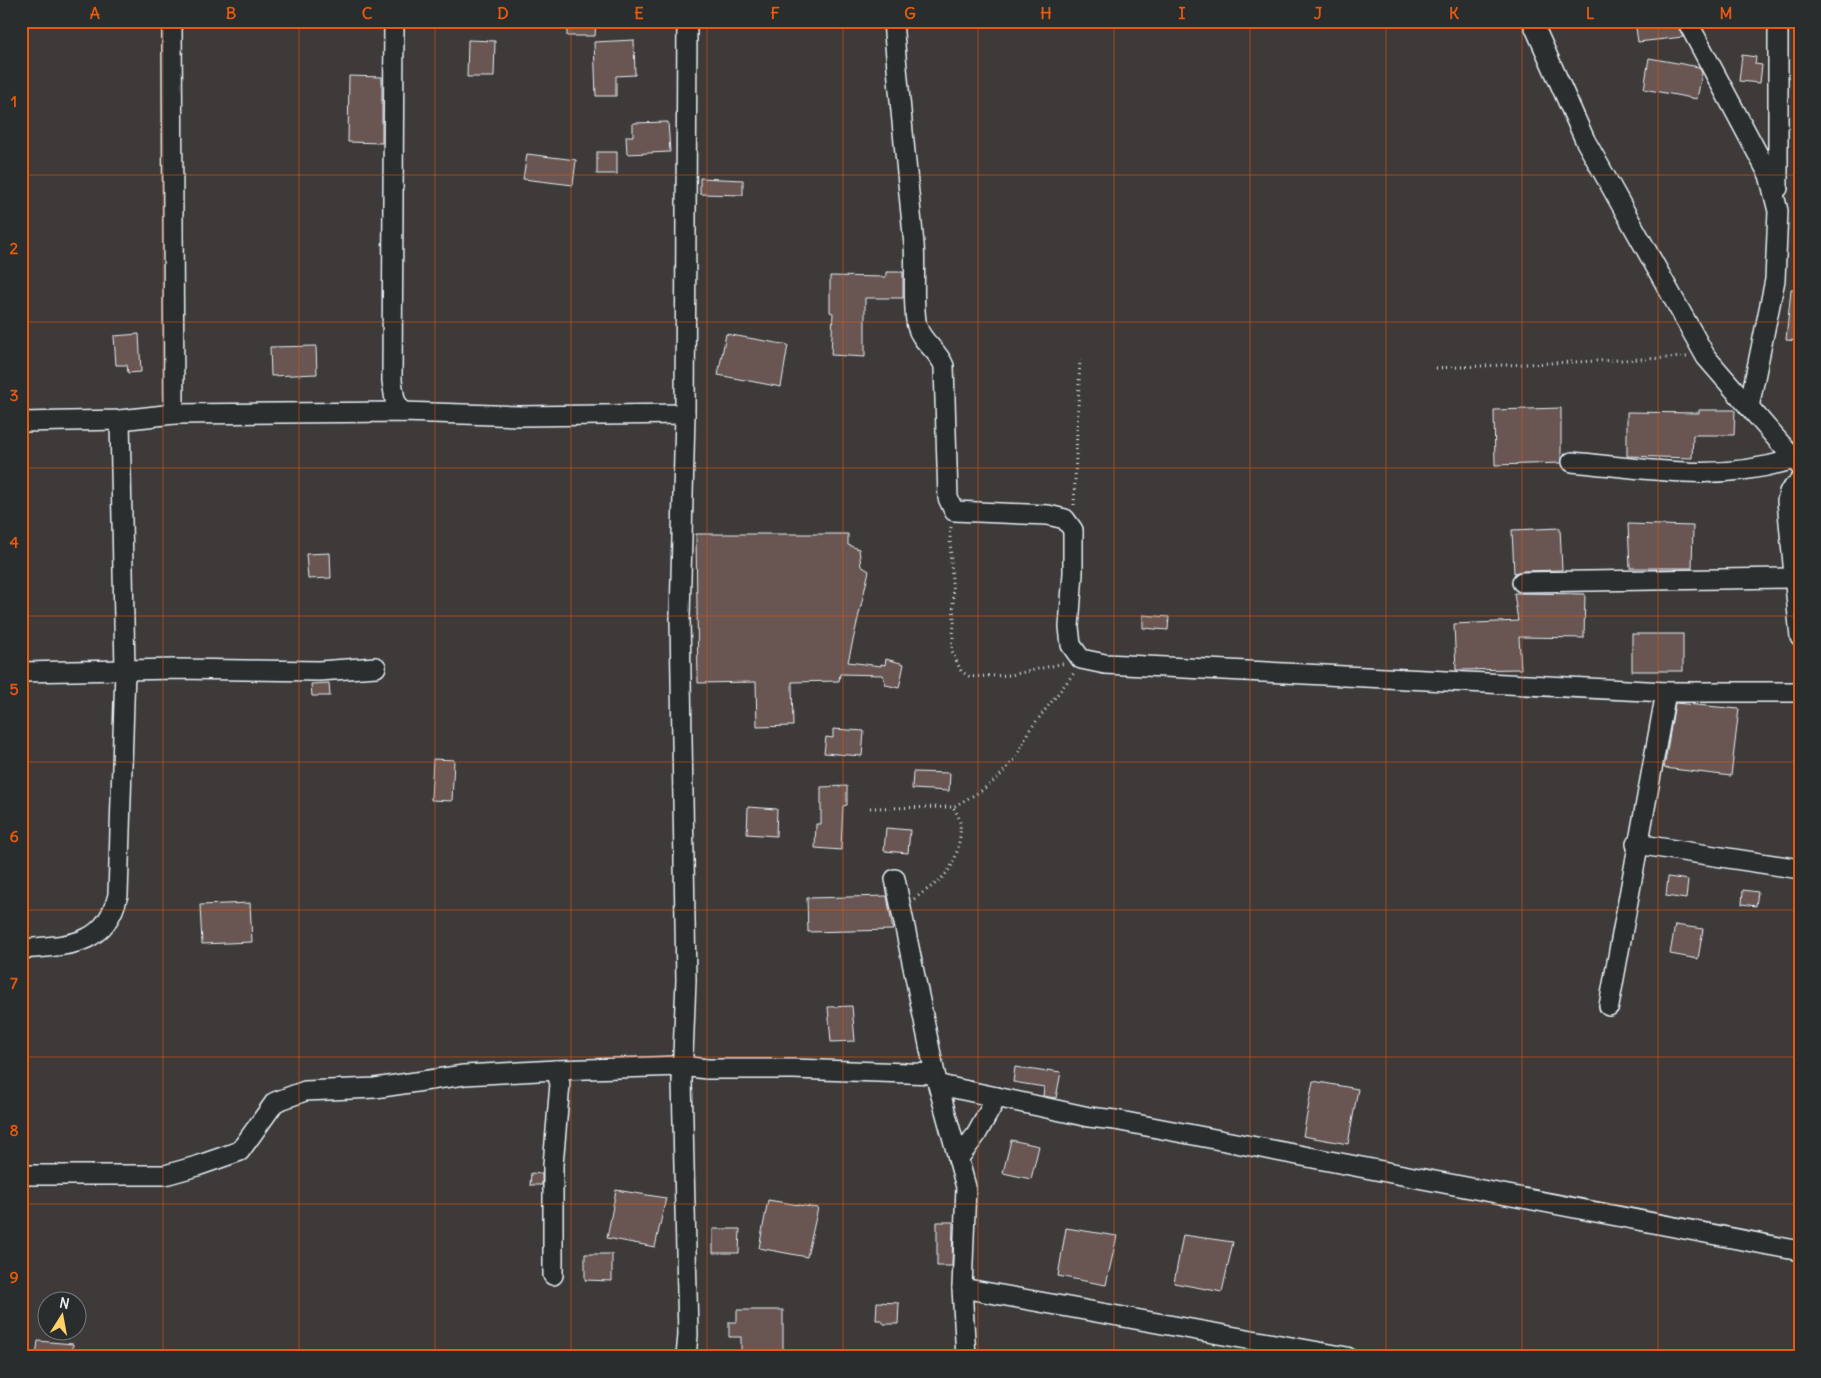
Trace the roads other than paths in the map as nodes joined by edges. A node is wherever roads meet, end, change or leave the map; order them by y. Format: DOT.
graph roads {
  1 [pos="172,21"];
  2 [pos="394,21"];
  3 [pos="687,21"];
  4 [pos="893,21"];
  5 [pos="1532,21"];
  6 [pos="1687,21"];
  7 [pos="1778,21"];
  8 [pos="1778,211"];
  9 [pos="1749,407"];
  10 [pos="402,412"];
  11 [pos="174,414"];
  12 [pos="685,414"];
  13 [pos="120,420"];
  14 [pos="21,422"];
  15 [pos="1572,462"];
  16 [pos="1797,462"];
  17 [pos="1800,481"];
  18 [pos="1794,578"];
  19 [pos="1522,582"];
  20 [pos="1800,637"];
  21 [pos="376,667"];
  22 [pos="125,670"];
  23 [pos="21,672"];
  24 [pos="1666,692"];
  25 [pos="1800,692"];
  26 [pos="1636,844"];
  27 [pos="1800,869"];
  28 [pos="895,879"];
  29 [pos="21,949"];
  30 [pos="1610,1006"];
  31 [pos="682,1066"];
  32 [pos="556,1070"];
  33 [pos="937,1080"];
  34 [pos="997,1097"];
  35 [pos="958,1159"];
  36 [pos="21,1175"];
  37 [pos="1800,1251"];
  38 [pos="553,1275"];
  39 [pos="962,1288"];
  40 [pos="686,1357"];
  41 [pos="966,1357"];
  42 [pos="1347,1357"];
  1 -- 11 [label="street"];
  2 -- 10 [label="street"];
  3 -- 12 [label="street"];
  4 -- 24 [label="street"];
  5 -- 9 [label="street"];
  6 -- 8 [label="street"];
  7 -- 8 [label="street"];
  8 -- 9 [label="street"];
  9 -- 16 [label="street"];
  10 -- 11 [label="street"];
  10 -- 12 [label="street"];
  11 -- 13 [label="street"];
  12 -- 31 [label="street"];
  13 -- 14 [label="street"];
  13 -- 22 [label="street"];
  15 -- 16 [label="street"];
  17 -- 18 [label="street"];
  18 -- 19 [label="street"];
  18 -- 20 [label="street"];
  21 -- 22 [label="street"];
  22 -- 23 [label="street"];
  22 -- 29 [label="street"];
  24 -- 25 [label="street"];
  24 -- 26 [label="street"];
  26 -- 27 [label="street"];
  26 -- 30 [label="street"];
  28 -- 33 [label="street"];
  31 -- 32 [label="street"];
  31 -- 33 [label="street"];
  31 -- 40 [label="street"];
  32 -- 36 [label="street"];
  32 -- 38 [label="street"];
  33 -- 34 [label="street"];
  33 -- 35 [label="street"];
  34 -- 35 [label="street"];
  34 -- 37 [label="street"];
  35 -- 39 [label="street"];
  39 -- 41 [label="street"];
  39 -- 42 [label="street"];
}
